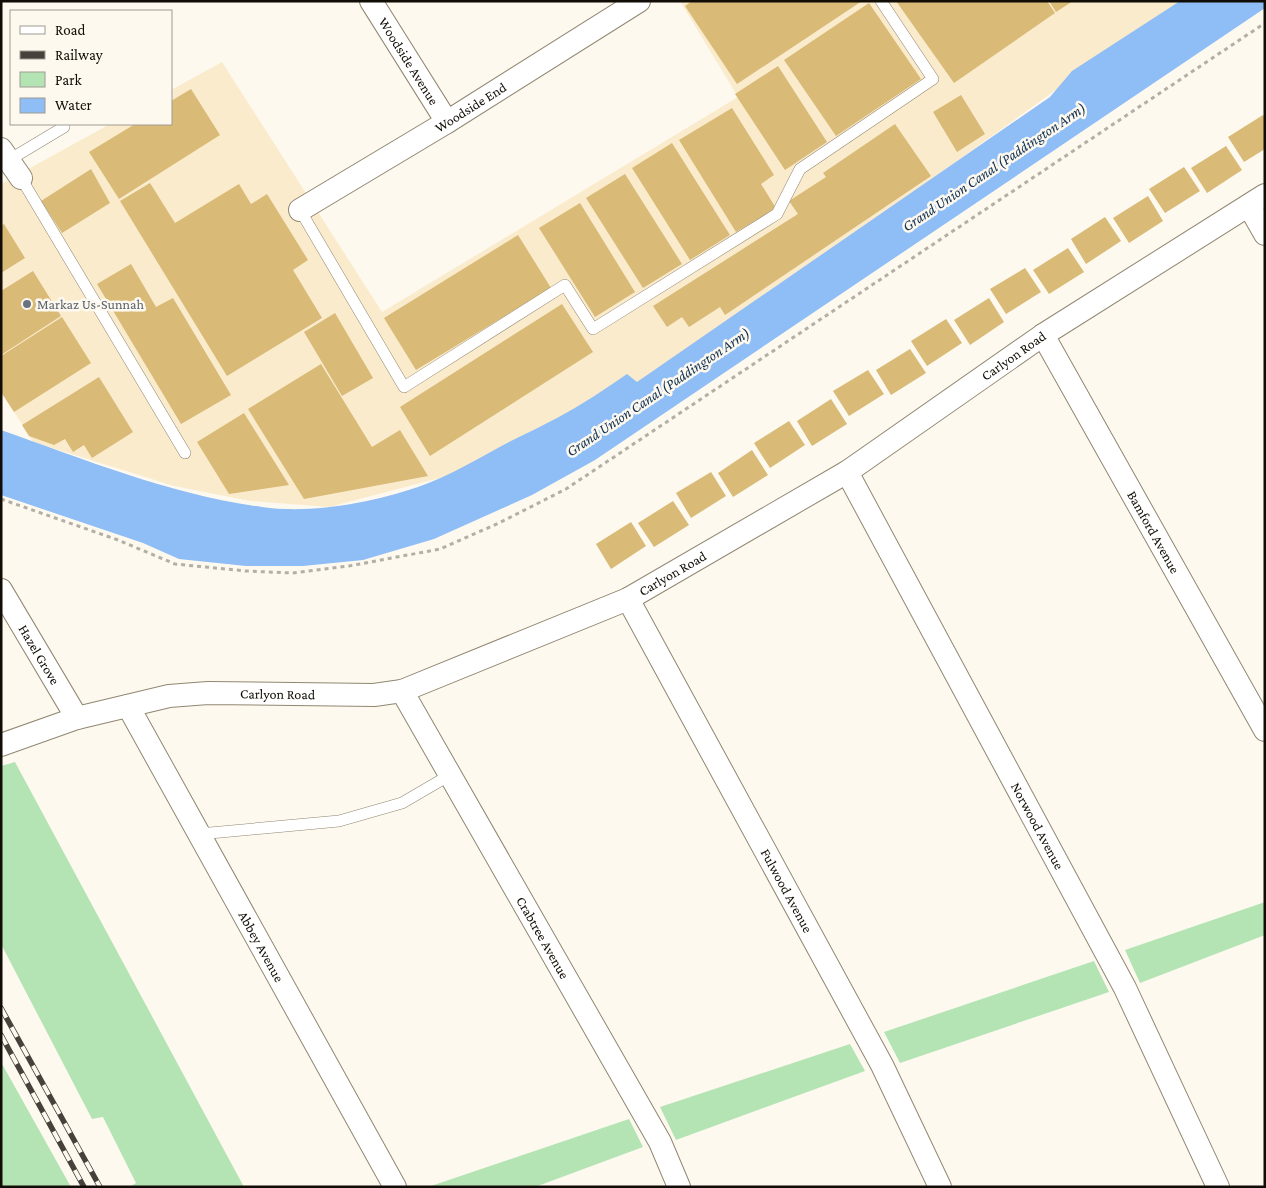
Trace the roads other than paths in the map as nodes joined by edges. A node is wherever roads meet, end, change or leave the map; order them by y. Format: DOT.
graph roads {
  1 [pos="371,1"];
  2 [pos="639,1"];
  3 [pos="880,1"];
  4 [pos="447,122"];
  5 [pos="64,127"];
  6 [pos="10,162"];
  7 [pos="1257,201"];
  8 [pos="300,210"];
  9 [pos="1265,234"];
  10 [pos="1042,335"];
  11 [pos="185,453"];
  12 [pos="847,472"];
  13 [pos="1,590"];
  14 [pos="628,599"];
  15 [pos="402,691"];
  16 [pos="128,706"];
  17 [pos="77,718"];
  18 [pos="1265,730"];
  19 [pos="1,744"];
  20 [pos="450,775"];
  21 [pos="199,834"];
  22 [pos="395,1187"];
  23 [pos="679,1187"];
  24 [pos="940,1187"];
  25 [pos="1218,1187"];
  1 -- 4 [label="street, Woodside Avenue"];
  2 -- 4 [label="street, Woodside End"];
  3 -- 8 [label="lane"];
  4 -- 8 [label="street, Woodside End"];
  5 -- 6 [label="lane"];
  6 -- 11 [label="lane"];
  7 -- 9 [label="street"];
  7 -- 10 [label="street, Carlyon Road"];
  10 -- 12 [label="street, Carlyon Road"];
  10 -- 18 [label="street, Bamford Avenue"];
  12 -- 14 [label="street, Carlyon Road"];
  12 -- 25 [label="street, Norwood Avenue"];
  13 -- 17 [label="street, Hazel Grove"];
  14 -- 15 [label="street, Carlyon Road"];
  14 -- 24 [label="street, Fulwood Avenue"];
  15 -- 16 [label="street, Carlyon Road"];
  15 -- 20 [label="street, Crabtree Avenue"];
  16 -- 17 [label="street, Carlyon Road"];
  16 -- 21 [label="street, Abbey Avenue"];
  17 -- 19 [label="street, Carlyon Road"];
  20 -- 21 [label="lane"];
  20 -- 23 [label="street, Crabtree Avenue"];
  21 -- 22 [label="street, Abbey Avenue"];
}
